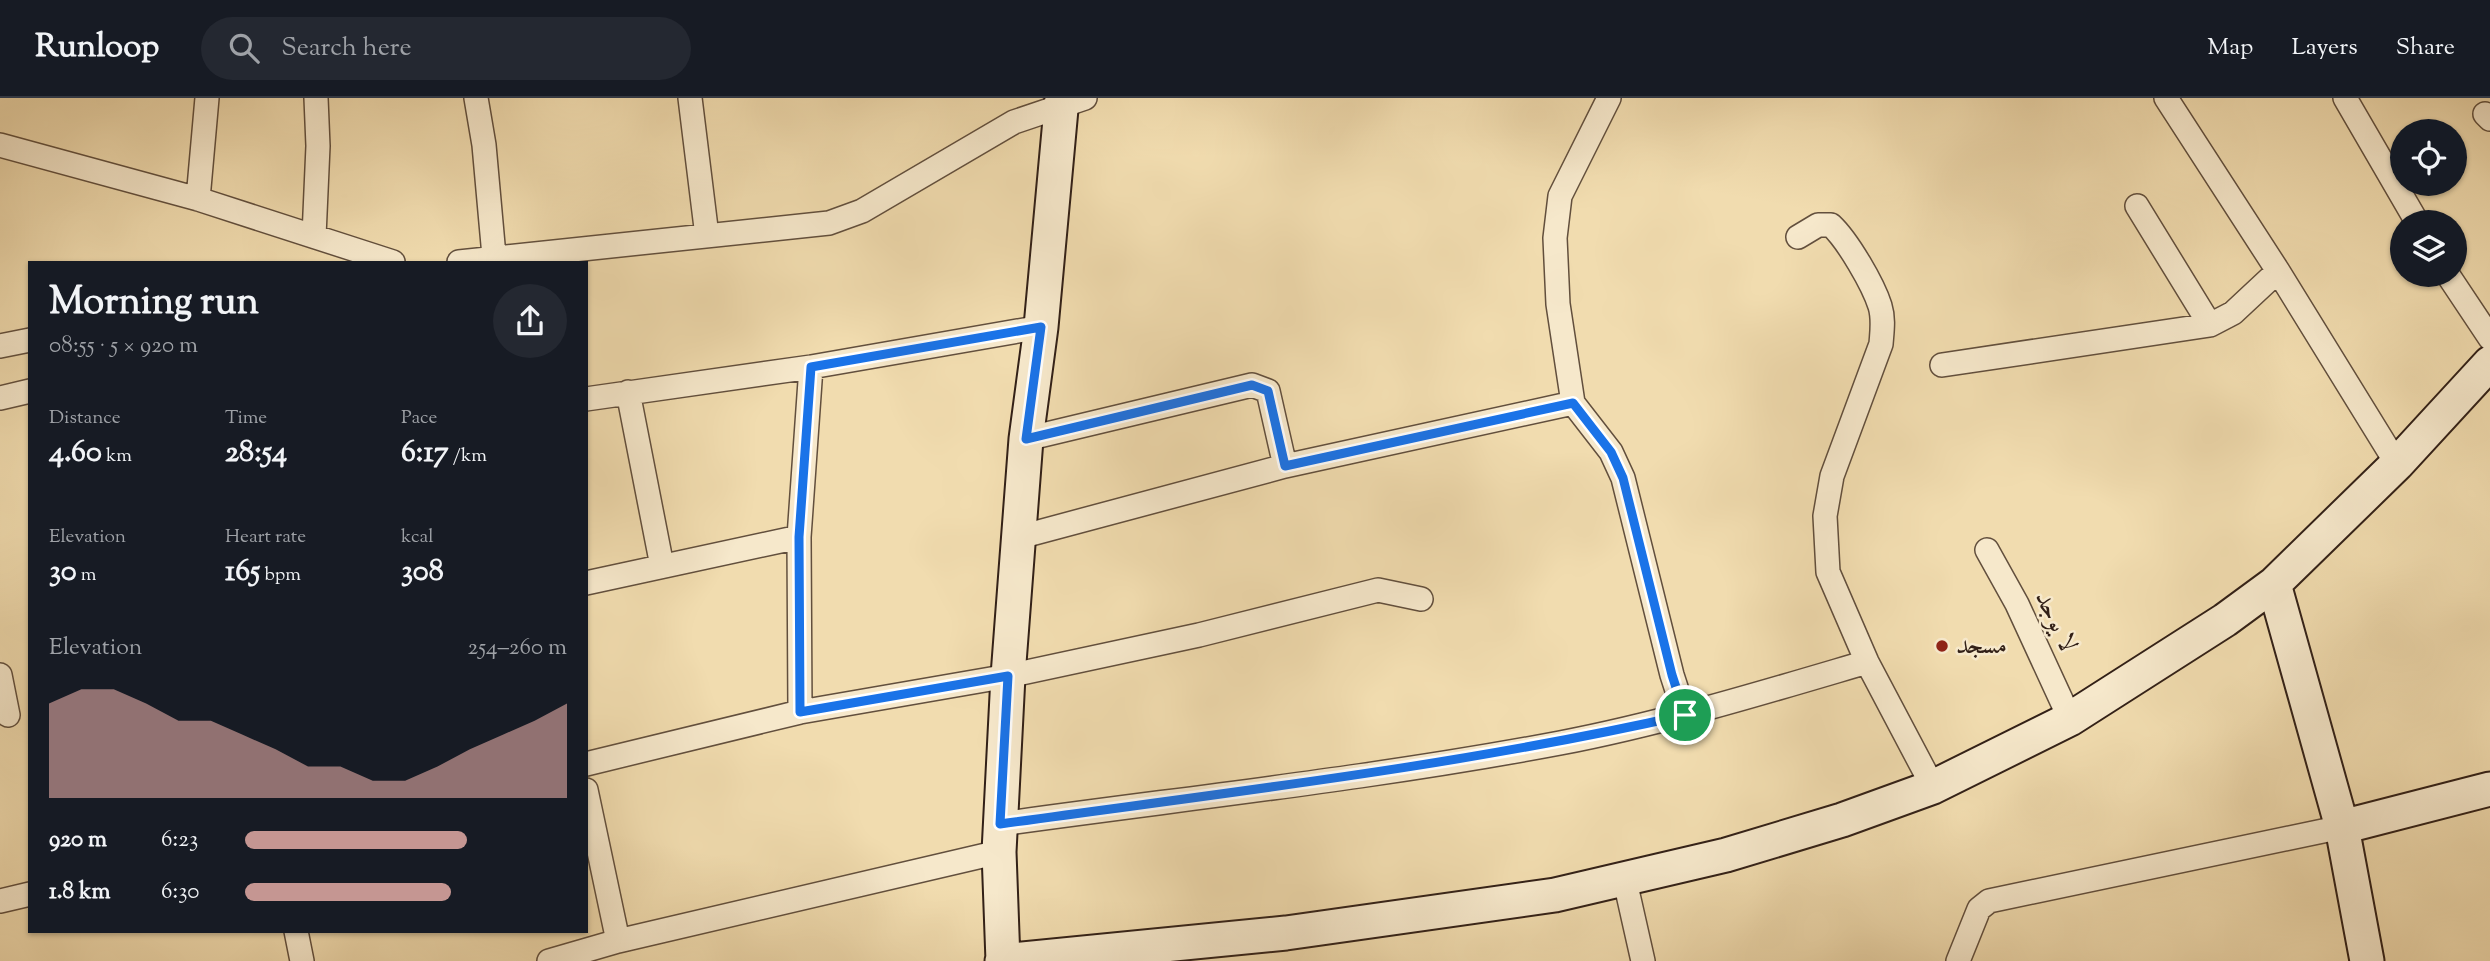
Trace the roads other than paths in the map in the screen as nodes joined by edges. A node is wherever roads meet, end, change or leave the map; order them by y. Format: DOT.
graph roads {
  1 [pos="207,98"];
  2 [pos="316,98"];
  3 [pos="476,98"];
  4 [pos="690,98"];
  5 [pos="1609,98"];
  6 [pos="2166,98"];
  7 [pos="2345,98"];
  8 [pos="1070,100"];
  9 [pos="0,145"];
  10 [pos="198,199"];
  11 [pos="2137,206"];
  12 [pos="2410,210"];
  13 [pos="314,236"];
  14 [pos="708,236"];
  15 [pos="1798,237"];
  16 [pos="494,256"];
  17 [pos="390,261"];
  18 [pos="465,261"];
  19 [pos="2278,271"];
  20 [pos="2456,287"];
  21 [pos="2210,325"];
  22 [pos="1041,327"];
  23 [pos="2490,338"];
  24 [pos="28,340"];
  25 [pos="0,346"];
  26 [pos="2490,363"];
  27 [pos="1942,365"];
  28 [pos="811,367"];
  29 [pos="28,391"];
  30 [pos="628,392"];
  31 [pos="0,398"];
  32 [pos="588,399"];
  33 [pos="1573,403"];
  34 [pos="1026,439"];
  35 [pos="2397,464"];
  36 [pos="1285,466"];
  37 [pos="799,537"];
  38 [pos="1020,537"];
  39 [pos="1987,550"];
  40 [pos="662,566"];
  41 [pos="588,583"];
  42 [pos="2274,584"];
  43 [pos="1421,599"];
  44 [pos="1867,662"];
  45 [pos="0,675"];
  46 [pos="1008,676"];
  47 [pos="800,712"];
  48 [pos="12,714"];
  49 [pos="1685,715"];
  50 [pos="2070,719"];
  51 [pos="588,764"];
  52 [pos="1933,787"];
  53 [pos="2490,789"];
  54 [pos="588,799"];
  55 [pos="2342,827"];
  56 [pos="999,838"];
  57 [pos="1625,880"];
  58 [pos="28,894"];
  59 [pos="0,901"];
  60 [pos="296,933"];
  61 [pos="618,941"];
  62 [pos="302,961"];
  63 [pos="549,961"];
  64 [pos="1002,961"];
  65 [pos="1643,961"];
  66 [pos="1958,961"];
  67 [pos="2367,961"];
  1 -- 10 [label="street"];
  2 -- 13 [label="street"];
  3 -- 16 [label="street"];
  4 -- 14 [label="street"];
  5 -- 33 [label="street"];
  6 -- 19 [label="street"];
  7 -- 12 [label="street"];
  8 -- 14 [label="street"];
  8 -- 22 [label="street"];
  9 -- 10 [label="street"];
  10 -- 13 [label="street"];
  11 -- 21 [label="street"];
  13 -- 17 [label="street"];
  14 -- 16 [label="street"];
  15 -- 44 [label="street"];
  16 -- 18 [label="street"];
  19 -- 21 [label="street"];
  19 -- 35 [label="street"];
  20 -- 23 [label="street"];
  21 -- 27 [label="street"];
  22 -- 28 [label="street"];
  22 -- 34 [label="street"];
  24 -- 25 [label="street"];
  26 -- 35 [label="street"];
  28 -- 30 [label="street"];
  28 -- 37 [label="street"];
  29 -- 31 [label="street"];
  30 -- 32 [label="street"];
  30 -- 40 [label="street"];
  33 -- 36 [label="street"];
  33 -- 49 [label="street"];
  34 -- 36 [label="street"];
  34 -- 38 [label="street"];
  35 -- 42 [label="street"];
  36 -- 38 [label="street"];
  37 -- 40 [label="street"];
  37 -- 47 [label="street"];
  38 -- 46 [label="street"];
  39 -- 50 [label="street, لا يوجد"];
  40 -- 41 [label="street"];
  42 -- 50 [label="street"];
  42 -- 55 [label="street"];
  43 -- 46 [label="street"];
  44 -- 49 [label="street"];
  44 -- 52 [label="street"];
  45 -- 48 [label="street"];
  46 -- 47 [label="street"];
  46 -- 56 [label="street"];
  47 -- 51 [label="street"];
  49 -- 56 [label="street"];
  50 -- 52 [label="street"];
  52 -- 57 [label="street"];
  53 -- 55 [label="street"];
  54 -- 61 [label="street"];
  55 -- 66 [label="street"];
  55 -- 67 [label="street"];
  56 -- 61 [label="street"];
  56 -- 64 [label="street"];
  57 -- 64 [label="street"];
  57 -- 65 [label="street"];
  58 -- 59 [label="street"];
  60 -- 62 [label="street"];
  61 -- 63 [label="street"];
}
